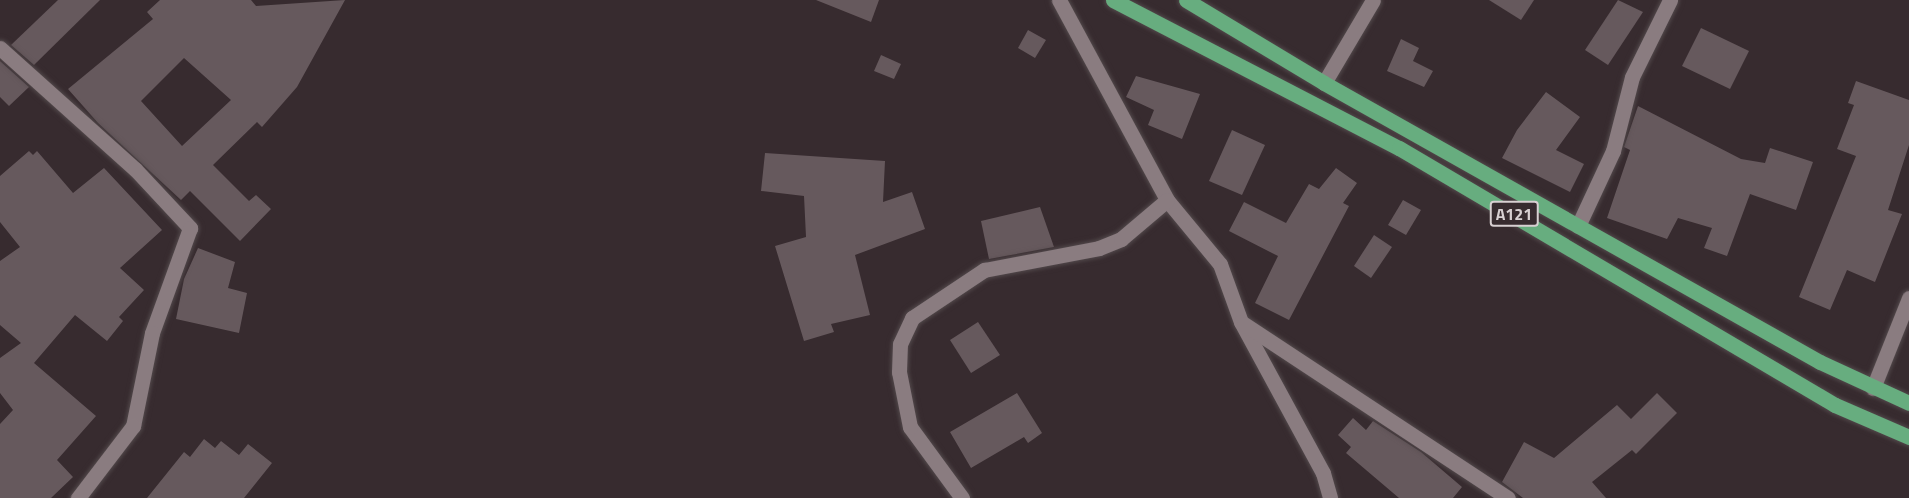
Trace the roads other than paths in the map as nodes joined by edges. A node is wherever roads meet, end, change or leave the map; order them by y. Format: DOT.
graph roads {
  1 [pos="1059,0"];
  2 [pos="1113,0"];
  3 [pos="1186,0"];
  4 [pos="1373,0"];
  5 [pos="1670,0"];
  6 [pos="0,48"];
  7 [pos="1324,83"];
  8 [pos="1167,200"];
  9 [pos="1578,226"];
  10 [pos="1909,298"];
  11 [pos="1241,322"];
  12 [pos="1873,388"];
  13 [pos="1909,403"];
  14 [pos="1909,437"];
  15 [pos="78,498"];
  16 [pos="962,498"];
  17 [pos="1330,498"];
  18 [pos="1508,498"];
  1 -- 8 [label="street"];
  2 -- 14 [label="main road, A121"];
  3 -- 7 [label="main road, A121"];
  4 -- 7 [label="street"];
  5 -- 9 [label="street"];
  6 -- 15 [label="street"];
  7 -- 9 [label="main road, A121"];
  8 -- 11 [label="street"];
  8 -- 16 [label="street"];
  9 -- 12 [label="main road, A121"];
  10 -- 12 [label="street"];
  11 -- 17 [label="street"];
  11 -- 18 [label="street"];
  12 -- 13 [label="main road, A121"];
}
